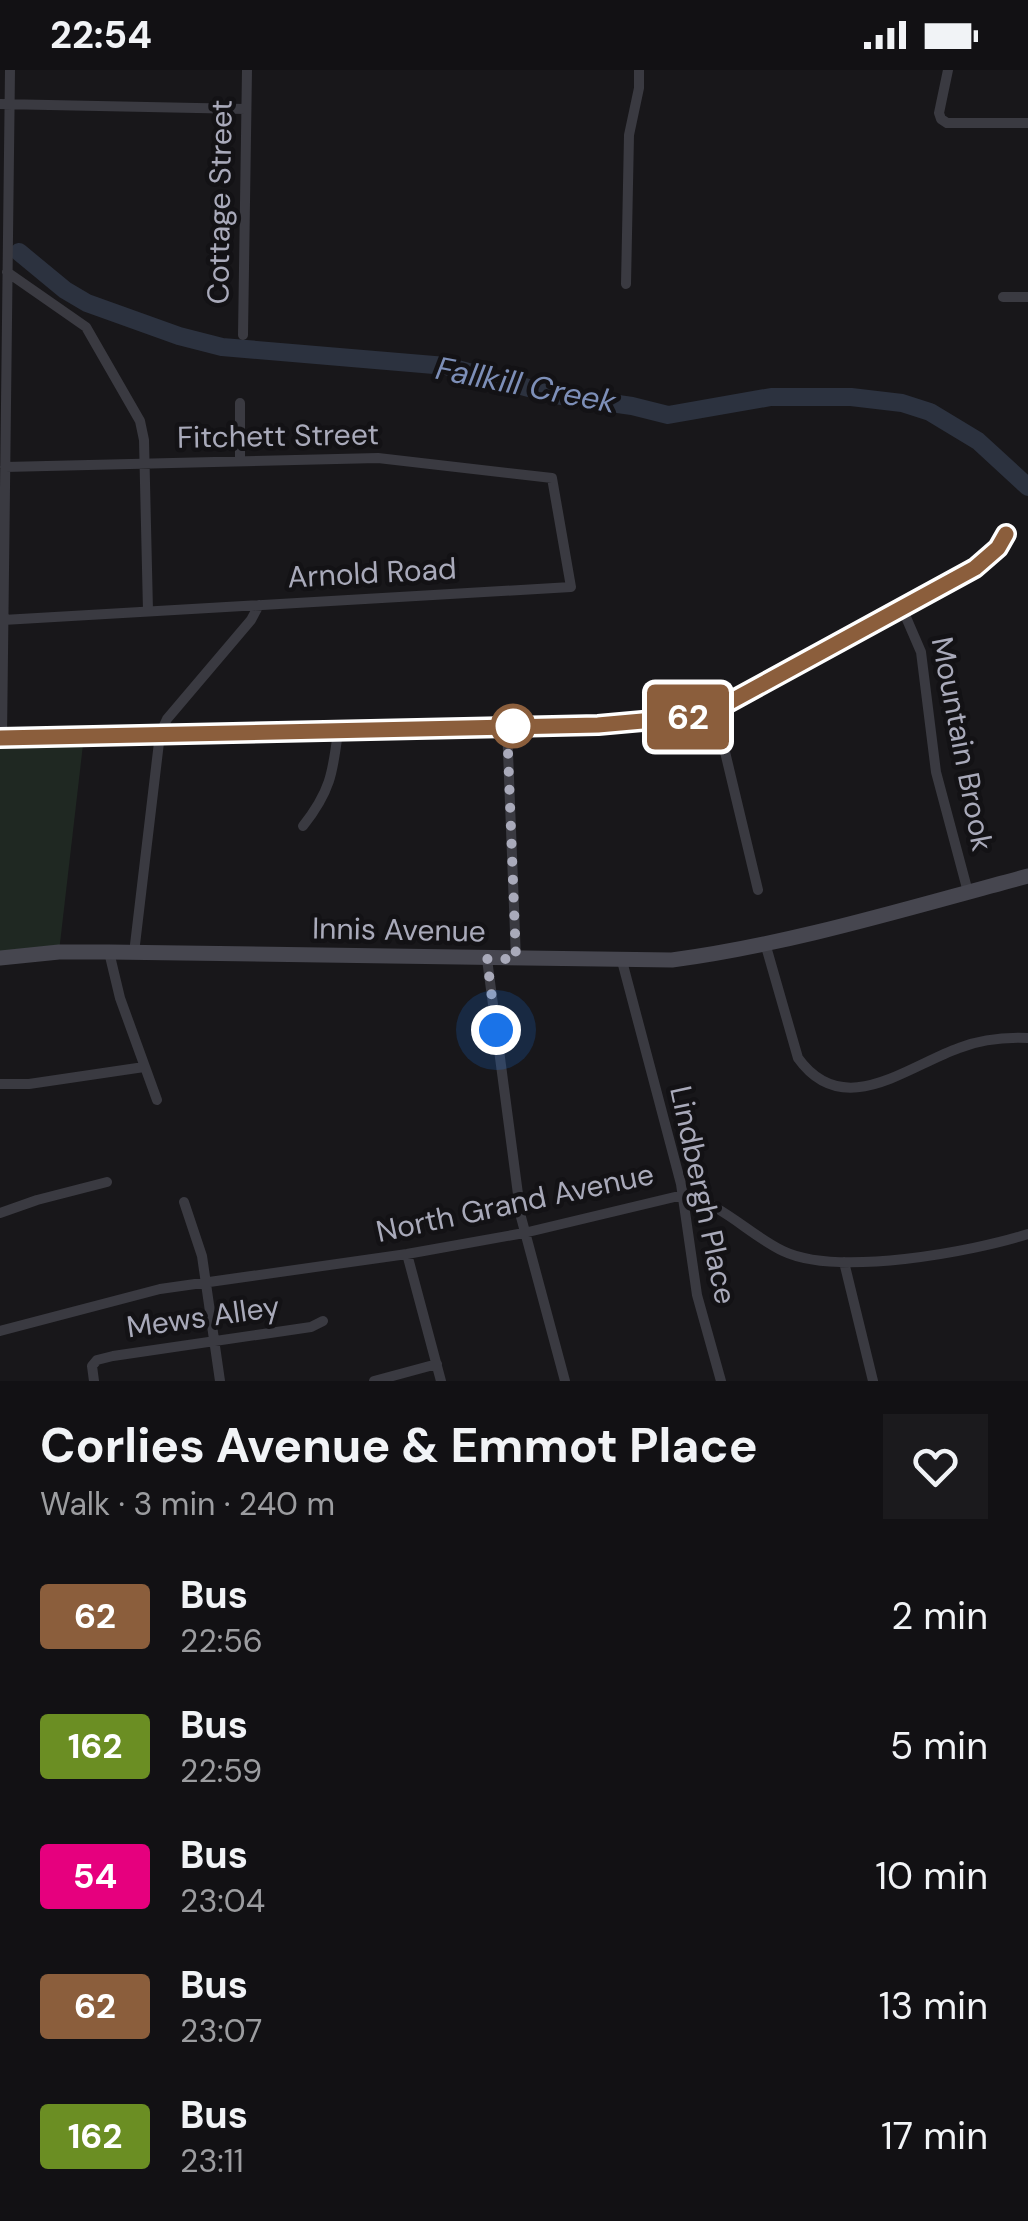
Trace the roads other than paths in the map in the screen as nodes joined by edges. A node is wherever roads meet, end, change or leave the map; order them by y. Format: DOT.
graph roads {
  1 [pos="10,70"];
  2 [pos="248,70"];
  3 [pos="639,70"];
  4 [pos="948,70"];
  5 [pos="4,104"];
  6 [pos="246,109"];
  7 [pos="1028,122"];
  8 [pos="4,208"];
  9 [pos="7,272"];
  10 [pos="626,284"];
  11 [pos="1003,297"];
  12 [pos="1028,297"];
  13 [pos="243,335"];
  14 [pos="240,404"];
  15 [pos="240,461"];
  16 [pos="145,463"];
  17 [pos="5,467"];
  18 [pos="1006,534"];
  19 [pos="570,587"];
  20 [pos="259,605"];
  21 [pos="902,608"];
  22 [pos="148,611"];
  23 [pos="3,620"];
  24 [pos="715,710"];
  25 [pos="507,726"];
  26 [pos="338,730"];
  27 [pos="160,734"];
  28 [pos="1,738"];
  29 [pos="303,826"];
  30 [pos="1028,876"];
  31 [pos="758,890"];
  32 [pos="968,892"];
  33 [pos="765,943"];
  34 [pos="109,952"];
  35 [pos="134,952"];
  36 [pos="0,958"];
  37 [pos="487,959"];
  38 [pos="516,959"];
  39 [pos="622,961"];
  40 [pos="1028,1038"];
  41 [pos="144,1067"];
  42 [pos="0,1084"];
  43 [pos="157,1100"];
  44 [pos="107,1182"];
  45 [pos="682,1195"];
  46 [pos="184,1202"];
  47 [pos="0,1213"];
  48 [pos="524,1233"];
  49 [pos="1028,1234"];
  50 [pos="407,1254"];
  51 [pos="844,1262"];
  52 [pos="206,1283"];
  53 [pos="323,1321"];
  54 [pos="0,1331"];
  55 [pos="214,1340"];
  56 [pos="436,1364"];
  57 [pos="94,1381"];
  58 [pos="220,1381"];
  59 [pos="374,1381"];
  60 [pos="441,1381"];
  61 [pos="565,1381"];
  62 [pos="721,1381"];
  63 [pos="873,1381"];
  1 -- 5 [label="street"];
  2 -- 6 [label="street, Cottage Street"];
  3 -- 10 [label="street"];
  4 -- 7 [label="street"];
  5 -- 6 [label="street"];
  5 -- 8 [label="street"];
  6 -- 13 [label="street, Cottage Street"];
  8 -- 9 [label="street"];
  9 -- 16 [label="street"];
  9 -- 17 [label="street"];
  11 -- 12 [label="street"];
  14 -- 15 [label="street"];
  15 -- 16 [label="street, Fitchett Street"];
  15 -- 19 [label="street, Fitchett Street"];
  16 -- 17 [label="street, Fitchett Street"];
  16 -- 22 [label="street"];
  17 -- 23 [label="street"];
  18 -- 21 [label="street"];
  19 -- 20 [label="street, Arnold Road"];
  20 -- 22 [label="street"];
  20 -- 27 [label="street, Arnold Road"];
  21 -- 24 [label="street"];
  21 -- 32 [label="street, Mountain Brook"];
  22 -- 23 [label="street"];
  23 -- 28 [label="street"];
  24 -- 25 [label="street"];
  24 -- 31 [label="street"];
  25 -- 26 [label="street"];
  25 -- 38 [label="street"];
  26 -- 27 [label="street"];
  26 -- 29 [label="street"];
  27 -- 28 [label="street"];
  27 -- 35 [label="street, Arnold Road"];
  30 -- 32 [label="main road, Innis Avenue"];
  32 -- 33 [label="main road, Innis Avenue"];
  33 -- 39 [label="main road, Innis Avenue"];
  33 -- 40 [label="street"];
  34 -- 35 [label="main road, Innis Avenue"];
  34 -- 36 [label="main road, Innis Avenue"];
  34 -- 41 [label="street"];
  35 -- 37 [label="main road, Innis Avenue"];
  37 -- 38 [label="main road, Innis Avenue"];
  37 -- 48 [label="street"];
  38 -- 39 [label="main road, Innis Avenue"];
  39 -- 45 [label="street, Lindbergh Place"];
  41 -- 42 [label="street"];
  41 -- 43 [label="street"];
  44 -- 47 [label="street"];
  45 -- 48 [label="street, North Grand Avenue"];
  45 -- 51 [label="street, North Grand Avenue"];
  45 -- 62 [label="street, Lindbergh Place"];
  46 -- 52 [label="street"];
  48 -- 50 [label="street, North Grand Avenue"];
  48 -- 61 [label="street"];
  49 -- 51 [label="street, North Grand Avenue"];
  50 -- 52 [label="street, North Grand Avenue"];
  50 -- 56 [label="street"];
  51 -- 63 [label="street"];
  52 -- 54 [label="street, North Grand Avenue"];
  52 -- 55 [label="street"];
  53 -- 55 [label="street, Mews Alley"];
  55 -- 57 [label="street, Mews Alley"];
  55 -- 58 [label="street"];
  56 -- 59 [label="street"];
  56 -- 60 [label="street"];
}
